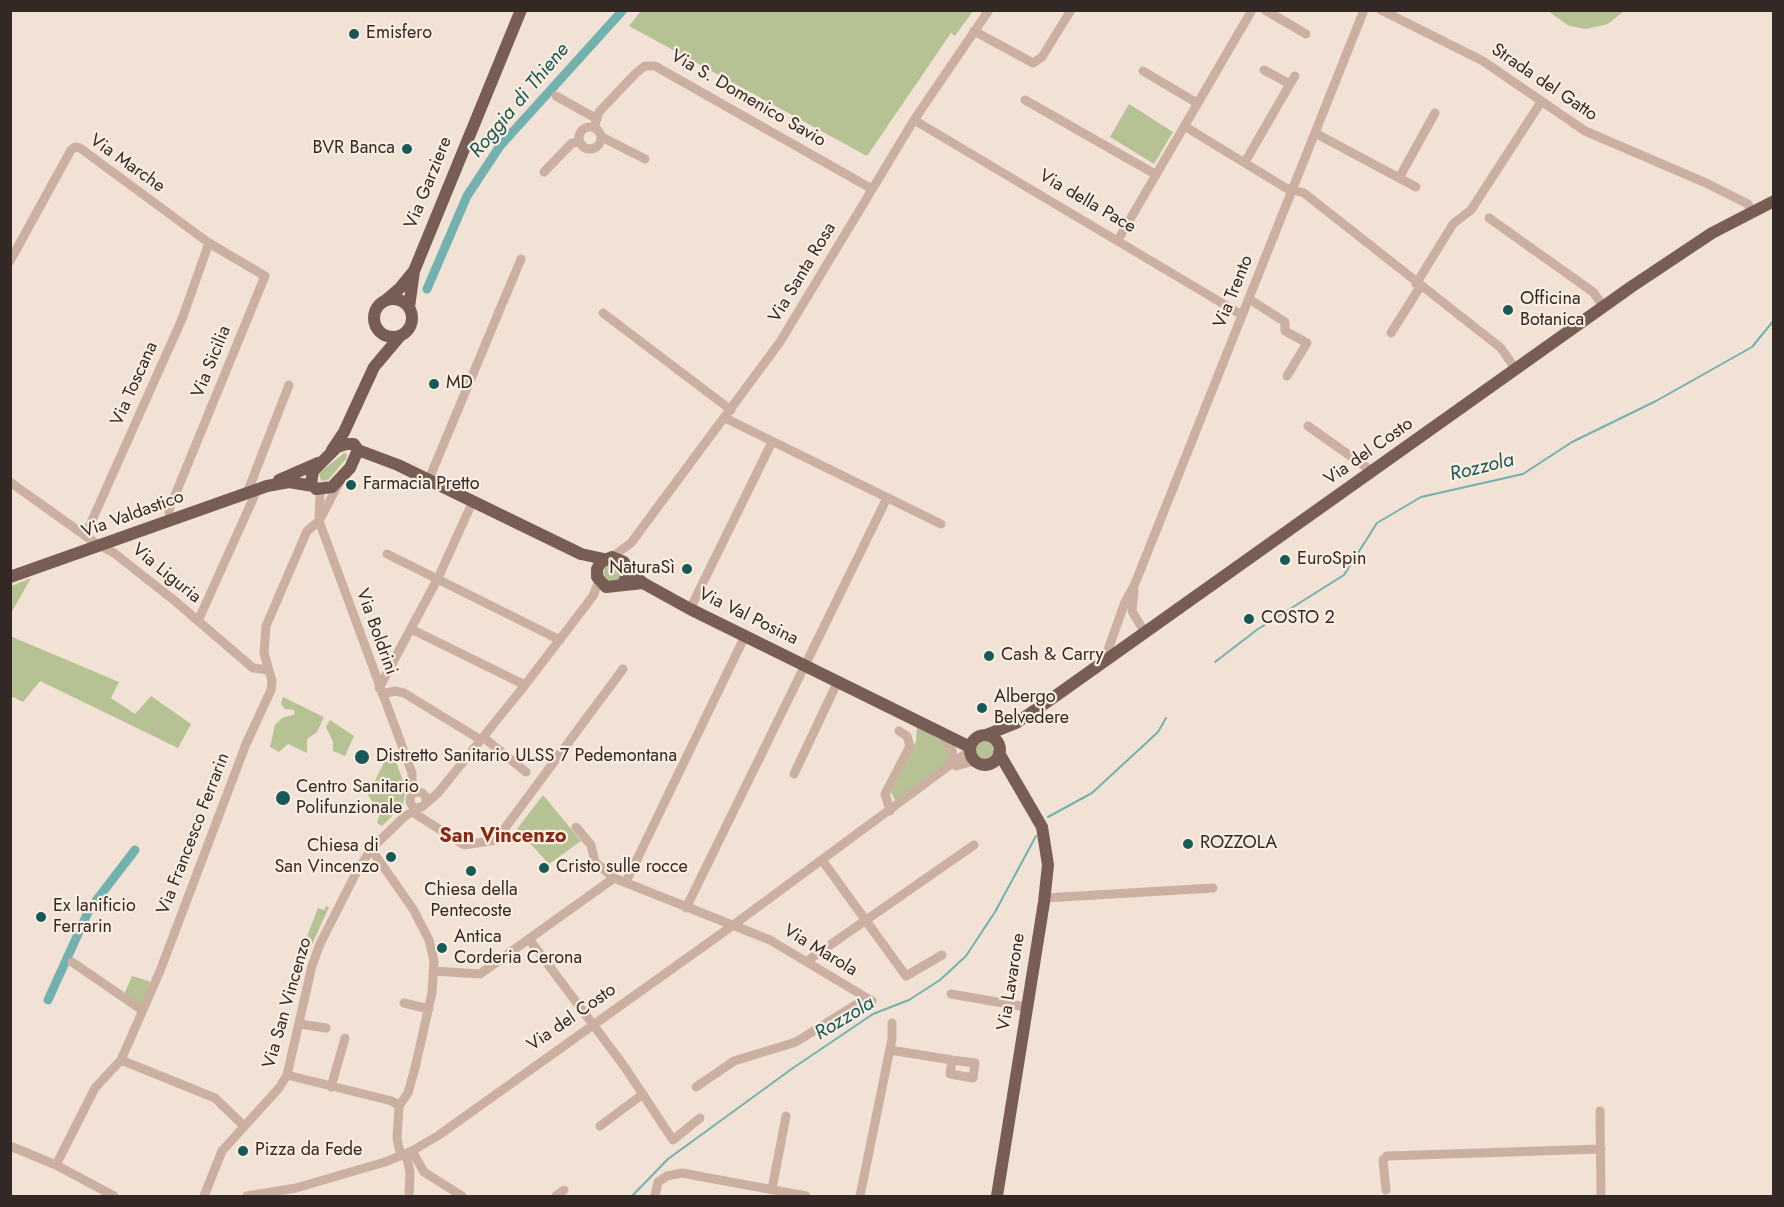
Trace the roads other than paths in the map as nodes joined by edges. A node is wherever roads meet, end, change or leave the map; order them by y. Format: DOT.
graph roads {
  1 [pos="521,10"];
  2 [pos="989,10"];
  3 [pos="1071,10"];
  4 [pos="1252,10"];
  5 [pos="1265,10"];
  6 [pos="1364,10"];
  7 [pos="1381,10"];
  8 [pos="974,31"];
  9 [pos="1306,34"];
  10 [pos="1264,70"];
  11 [pos="1143,71"];
  12 [pos="556,96"];
  13 [pos="1025,100"];
  14 [pos="1541,102"];
  15 [pos="1197,103"];
  16 [pos="1435,113"];
  17 [pos="914,120"];
  18 [pos="595,123"];
  19 [pos="1184,126"];
  20 [pos="1315,133"];
  21 [pos="602,137"];
  22 [pos="580,142"];
  23 [pos="645,159"];
  24 [pos="1245,162"];
  25 [pos="544,172"];
  26 [pos="1155,174"];
  27 [pos="1399,178"];
  28 [pos="1416,187"];
  29 [pos="872,189"];
  30 [pos="1293,189"];
  31 [pos="1773,201"];
  32 [pos="1752,212"];
  33 [pos="1489,218"];
  34 [pos="1118,240"];
  35 [pos="209,243"];
  36 [pos="521,259"];
  37 [pos="10,261"];
  38 [pos="414,271"];
  39 [pos="1418,286"];
  40 [pos="1249,299"];
  41 [pos="385,301"];
  42 [pos="409,307"];
  43 [pos="1604,307"];
  44 [pos="603,313"];
  45 [pos="1242,315"];
  46 [pos="379,331"];
  47 [pos="1391,333"];
  48 [pos="401,335"];
  49 [pos="374,367"];
  50 [pos="1516,370"];
  51 [pos="1287,376"];
  52 [pos="289,385"];
  53 [pos="356,407"];
  54 [pos="728,414"];
  55 [pos="1308,426"];
  56 [pos="772,442"];
  57 [pos="357,448"];
  58 [pos="327,457"];
  59 [pos="350,468"];
  60 [pos="408,471"];
  61 [pos="1373,472"];
  62 [pos="429,479"];
  63 [pos="10,482"];
  64 [pos="339,483"];
  65 [pos="316,488"];
  66 [pos="257,490"];
  67 [pos="887,498"];
  68 [pos="473,501"];
  69 [pos="170,521"];
  70 [pos="319,521"];
  71 [pos="941,524"];
  72 [pos="86,536"];
  73 [pos="631,543"];
  74 [pos="101,545"];
  75 [pos="387,554"];
  76 [pos="603,566"];
  77 [pos="627,567"];
  78 [pos="10,577"];
  79 [pos="438,578"];
  80 [pos="643,583"];
  81 [pos="616,586"];
  82 [pos="1134,586"];
  83 [pos="593,596"];
  84 [pos="690,609"];
  85 [pos="198,621"];
  86 [pos="1118,623"];
  87 [pos="411,629"];
  88 [pos="1145,633"];
  89 [pos="745,636"];
  90 [pos="560,640"];
  91 [pos="1132,642"];
  92 [pos="1104,661"];
  93 [pos="806,666"];
  94 [pos="623,669"];
  95 [pos="269,670"];
  96 [pos="838,681"];
  97 [pos="525,685"];
  98 [pos="380,691"];
  99 [pos="1016,723"];
  100 [pos="936,729"];
  101 [pos="899,731"];
  102 [pos="983,735"];
  103 [pos="482,739"];
  104 [pos="999,750"];
  105 [pos="975,756"];
  106 [pos="526,772"];
  107 [pos="943,772"];
  108 [pos="794,774"];
  109 [pos="1013,782"];
  110 [pos="440,789"];
  111 [pos="423,794"];
  112 [pos="411,798"];
  113 [pos="419,808"];
  114 [pos="890,811"];
  115 [pos="404,817"];
  116 [pos="576,827"];
  117 [pos="974,845"];
  118 [pos="372,849"];
  119 [pos="822,860"];
  120 [pos="614,878"];
  121 [pos="626,882"];
  122 [pos="1213,888"];
  123 [pos="1045,898"];
  124 [pos="686,908"];
  125 [pos="866,920"];
  126 [pos="732,926"];
  127 [pos="529,939"];
  128 [pos="942,955"];
  129 [pos="810,959"];
  130 [pos="72,962"];
  131 [pos="433,972"];
  132 [pos="951,994"];
  133 [pos="404,1003"];
  134 [pos="1026,1007"];
  135 [pos="429,1009"];
  136 [pos="142,1010"];
  137 [pos="892,1023"];
  138 [pos="300,1024"];
  139 [pos="593,1025"];
  140 [pos="326,1028"];
  141 [pos="345,1038"];
  142 [pos="890,1050"];
  143 [pos="121,1060"];
  144 [pos="952,1060"];
  145 [pos="287,1075"];
  146 [pos="332,1087"];
  147 [pos="696,1087"];
  148 [pos="643,1094"];
  149 [pos="399,1106"];
  150 [pos="1600,1111"];
  151 [pos="786,1116"];
  152 [pos="700,1118"];
  153 [pos="244,1126"];
  154 [pos="600,1126"];
  155 [pos="10,1146"];
  156 [pos="1601,1149"];
  157 [pos="406,1154"];
  158 [pos="56,1165"];
  159 [pos="754,1186"];
  160 [pos="772,1189"];
  161 [pos="1386,1190"];
  162 [pos="114,1197"];
  163 [pos="204,1197"];
  164 [pos="247,1197"];
  165 [pos="409,1197"];
  166 [pos="462,1197"];
  167 [pos="655,1197"];
  168 [pos="752,1197"];
  169 [pos="806,1197"];
  170 [pos="860,1197"];
  171 [pos="997,1197"];
  172 [pos="1601,1197"];
  1 -- 38 [label="main road, Via Garziere"];
  2 -- 8 [label="street, Via Santa Rosa"];
  3 -- 8 [label="street"];
  4 -- 15 [label="street"];
  5 -- 9 [label="street"];
  6 -- 20 [label="street, Via Trento"];
  7 -- 14 [label="street, Strada del Gatto"];
  8 -- 17 [label="street, Via Santa Rosa"];
  10 -- 24 [label="street"];
  11 -- 15 [label="street"];
  12 -- 18 [label="street"];
  13 -- 26 [label="street"];
  14 -- 32 [label="street, Strada del Gatto"];
  14 -- 39 [label="street"];
  15 -- 19 [label="street"];
  16 -- 27 [label="street"];
  17 -- 29 [label="street, Via Santa Rosa"];
  17 -- 34 [label="street, Via della Pace"];
  18 -- 21 [label="street"];
  18 -- 22 [label="street"];
  18 -- 29 [label="street, Via S. Domenico Savio"];
  19 -- 24 [label="street"];
  19 -- 26 [label="street"];
  20 -- 27 [label="street"];
  20 -- 30 [label="street, Via Trento"];
  21 -- 22 [label="street"];
  21 -- 23 [label="street"];
  22 -- 25 [label="street"];
  24 -- 30 [label="street"];
  26 -- 34 [label="street"];
  27 -- 28 [label="street"];
  29 -- 54 [label="street, Via Santa Rosa"];
  30 -- 39 [label="street"];
  30 -- 40 [label="street, Via Trento"];
  31 -- 32 [label="main road, Via del Costo"];
  32 -- 43 [label="main road, Via del Costo"];
  33 -- 43 [label="street"];
  34 -- 45 [label="street, Via della Pace"];
  35 -- 37 [label="street, Via Marche"];
  35 -- 69 [label="street, Via Sicilia"];
  35 -- 72 [label="street, Via Toscana"];
  36 -- 62 [label="street"];
  38 -- 41 [label="main road, Via Garziere"];
  38 -- 42 [label="main road, Via Garziere"];
  39 -- 47 [label="street"];
  39 -- 50 [label="street"];
  40 -- 45 [label="street, Via Trento"];
  40 -- 51 [label="street"];
  41 -- 42 [label="main road"];
  41 -- 46 [label="main road, Via Garziere"];
  42 -- 48 [label="main road, Via Garziere"];
  43 -- 50 [label="main road, Via del Costo"];
  44 -- 54 [label="street"];
  45 -- 82 [label="street, Via Trento"];
  46 -- 48 [label="main road"];
  46 -- 49 [label="main road, Via Garziere"];
  48 -- 49 [label="main road, Via Garziere"];
  49 -- 53 [label="main road, Via Garziere"];
  50 -- 61 [label="main road, Via del Costo"];
  52 -- 66 [label="street"];
  53 -- 57 [label="main road, Via Garziere"];
  53 -- 58 [label="main road, Via Garziere"];
  54 -- 56 [label="street"];
  54 -- 73 [label="street, Via Santa Rosa"];
  55 -- 61 [label="street"];
  56 -- 67 [label="street"];
  56 -- 84 [label="street"];
  57 -- 58 [label="main road, Via Valdastico"];
  57 -- 59 [label="main road"];
  57 -- 60 [label="main road, Via Val Posina"];
  58 -- 65 [label="main road, Via Garziere"];
  58 -- 66 [label="main road, Via Valdastico"];
  59 -- 60 [label="main road, Via Val Posina"];
  59 -- 64 [label="main road"];
  60 -- 62 [label="main road, Via Val Posina"];
  61 -- 88 [label="main road, Via del Costo"];
  62 -- 68 [label="main road, Via Val Posina"];
  63 -- 72 [label="street, Via Liguria"];
  64 -- 65 [label="main road"];
  64 -- 70 [label="street"];
  65 -- 66 [label="main road, Via Valdastico"];
  65 -- 70 [label="street"];
  66 -- 69 [label="main road, Via Valdastico"];
  66 -- 85 [label="street"];
  67 -- 71 [label="street"];
  67 -- 93 [label="street"];
  68 -- 76 [label="main road, Via Val Posina"];
  68 -- 79 [label="street"];
  69 -- 74 [label="main road, Via Valdastico"];
  70 -- 95 [label="street, Via Francesco Ferrarin"];
  70 -- 98 [label="street, Via Boldrini"];
  72 -- 74 [label="street, Via Liguria"];
  73 -- 76 [label="street, Via Santa Rosa"];
  73 -- 77 [label="street, Via Santa Rosa"];
  74 -- 78 [label="main road, Via Valdastico"];
  74 -- 85 [label="street, Via Liguria"];
  75 -- 79 [label="street"];
  76 -- 77 [label="main road, Via Val Posina"];
  76 -- 81 [label="main road, Via Val Posina"];
  76 -- 83 [label="street"];
  77 -- 80 [label="main road, Via Val Posina"];
  77 -- 81 [label="main road"];
  79 -- 87 [label="street"];
  79 -- 90 [label="street"];
  80 -- 81 [label="main road"];
  80 -- 84 [label="main road, Via Val Posina"];
  81 -- 83 [label="street"];
  82 -- 86 [label="street, Via Trento"];
  82 -- 88 [label="street, Via Trento"];
  83 -- 90 [label="street"];
  84 -- 89 [label="main road, Via Val Posina"];
  85 -- 95 [label="street, Via Liguria"];
  86 -- 91 [label="street"];
  86 -- 92 [label="street, Via Trento"];
  87 -- 97 [label="street"];
  87 -- 98 [label="street"];
  88 -- 91 [label="main road, Via del Costo"];
  89 -- 93 [label="main road, Via Val Posina"];
  89 -- 121 [label="street"];
  90 -- 97 [label="street"];
  91 -- 92 [label="main road, Via del Costo"];
  92 -- 99 [label="main road, Via del Costo"];
  93 -- 96 [label="main road, Via Val Posina"];
  93 -- 124 [label="street"];
  94 -- 113 [label="street"];
  95 -- 136 [label="street, Via Francesco Ferrarin"];
  96 -- 100 [label="main road, Via Val Posina"];
  96 -- 108 [label="street"];
  97 -- 103 [label="street"];
  98 -- 103 [label="street"];
  98 -- 112 [label="street, Via Boldrini"];
  99 -- 102 [label="main road, Via del Costo"];
  99 -- 104 [label="main road"];
  100 -- 102 [label="main road, Via Val Posina"];
  100 -- 105 [label="main road, Via Val Posina"];
  100 -- 107 [label="street"];
  101 -- 114 [label="street"];
  102 -- 104 [label="main road"];
  102 -- 105 [label="main road"];
  103 -- 106 [label="street"];
  103 -- 110 [label="street"];
  104 -- 105 [label="main road"];
  104 -- 109 [label="main road, Via Lavarone"];
  105 -- 107 [label="street, Via del Costo"];
  105 -- 109 [label="main road, Via Lavarone"];
  107 -- 114 [label="street, Via del Costo"];
  109 -- 123 [label="main road, Via Lavarone"];
  110 -- 111 [label="street"];
  110 -- 113 [label="street"];
  111 -- 112 [label="street"];
  111 -- 113 [label="street"];
  112 -- 113 [label="street"];
  112 -- 115 [label="street, Via San Vincenzo"];
  113 -- 115 [label="street, Via San Vincenzo"];
  114 -- 119 [label="street, Via del Costo"];
  115 -- 118 [label="street, Via San Vincenzo"];
  116 -- 120 [label="street"];
  117 -- 125 [label="street"];
  118 -- 131 [label="street"];
  118 -- 138 [label="street, Via San Vincenzo"];
  119 -- 125 [label="street"];
  119 -- 126 [label="street, Via del Costo"];
  120 -- 121 [label="street"];
  120 -- 127 [label="street"];
  121 -- 124 [label="street"];
  122 -- 123 [label="street"];
  123 -- 134 [label="main road, Via Lavarone"];
  124 -- 126 [label="street"];
  125 -- 128 [label="street"];
  125 -- 129 [label="street"];
  126 -- 139 [label="street, Via del Costo"];
  126 -- 147 [label="street, Via Marola"];
  127 -- 131 [label="street"];
  127 -- 139 [label="street"];
  130 -- 136 [label="street"];
  131 -- 135 [label="street"];
  132 -- 134 [label="street"];
  133 -- 135 [label="street"];
  134 -- 171 [label="main road, Via Lavarone"];
  135 -- 149 [label="street"];
  136 -- 143 [label="street, Via Francesco Ferrarin"];
  137 -- 142 [label="street"];
  138 -- 140 [label="street"];
  138 -- 145 [label="street, Via San Vincenzo"];
  139 -- 148 [label="street"];
  139 -- 157 [label="street, Via del Costo"];
  141 -- 146 [label="street"];
  142 -- 144 [label="street"];
  142 -- 170 [label="street"];
  143 -- 153 [label="street"];
  143 -- 158 [label="street, Via Francesco Ferrarin"];
  145 -- 146 [label="street"];
  145 -- 153 [label="street, Via San Vincenzo"];
  146 -- 149 [label="street"];
  148 -- 152 [label="street"];
  148 -- 154 [label="street"];
  149 -- 157 [label="street"];
  150 -- 156 [label="street"];
  151 -- 160 [label="street"];
  153 -- 163 [label="street, Via San Vincenzo"];
  155 -- 158 [label="street"];
  156 -- 161 [label="street"];
  156 -- 172 [label="street"];
  157 -- 164 [label="street, Via del Costo"];
  157 -- 165 [label="street"];
  157 -- 166 [label="street"];
  158 -- 162 [label="street"];
  159 -- 160 [label="street"];
  159 -- 167 [label="street"];
  159 -- 168 [label="street"];
  160 -- 169 [label="street"];
}
